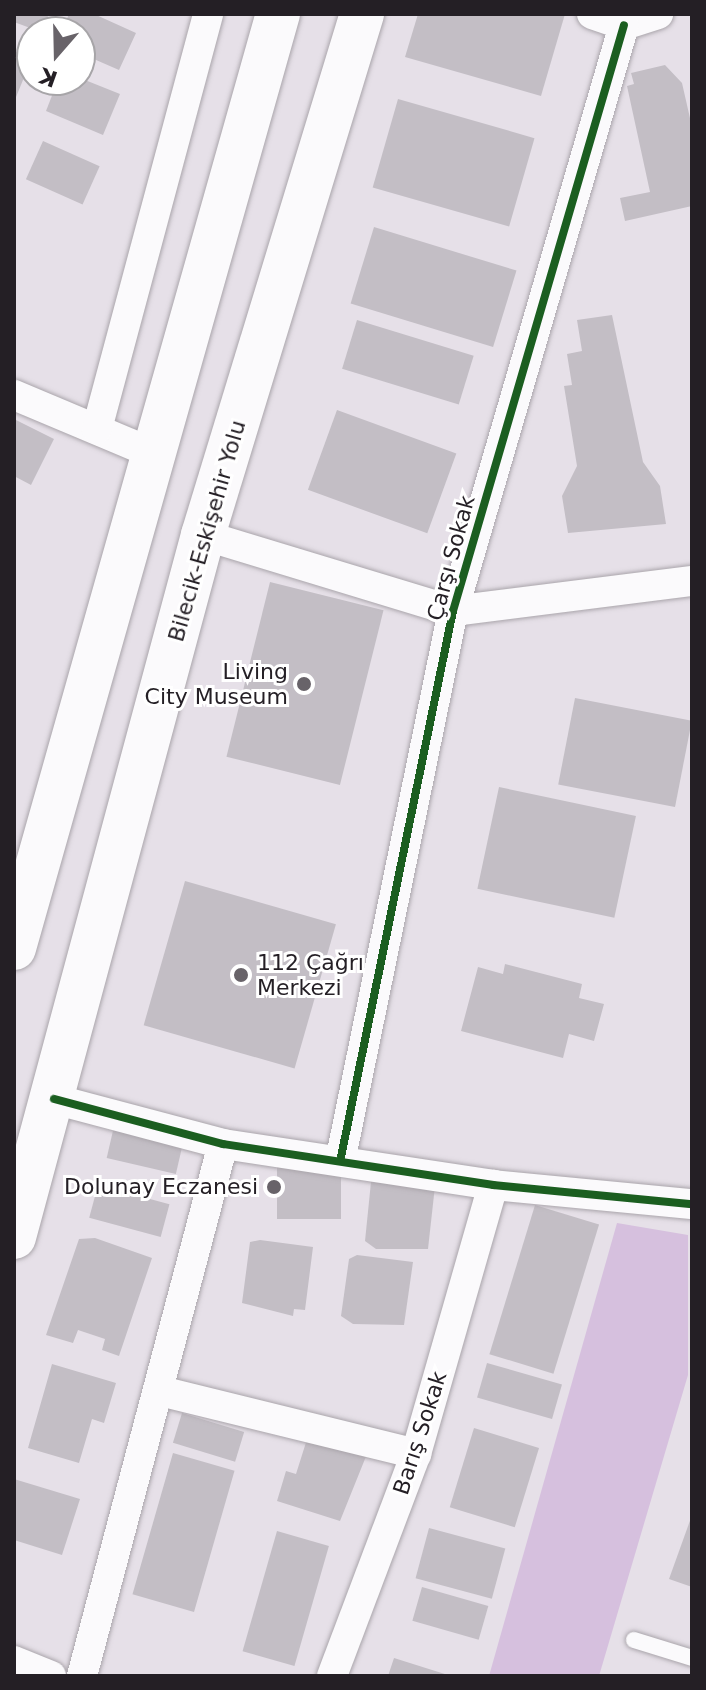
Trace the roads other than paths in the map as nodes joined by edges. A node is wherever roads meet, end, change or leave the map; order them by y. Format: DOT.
graph roads {
  1 [pos="208,14"];
  2 [pos="278,14"];
  3 [pos="362,14"];
  4 [pos="592,14"];
  5 [pos="658,14"];
  6 [pos="624,25"];
  7 [pos="14,395"];
  8 [pos="97,429"];
  9 [pos="152,453"];
  10 [pos="203,535"];
  11 [pos="692,581"];
  12 [pos="453,611"];
  13 [pos="14,948"];
  14 [pos="54,1099"];
  15 [pos="223,1144"];
  16 [pos="341,1157"];
  17 [pos="493,1185"];
  18 [pos="692,1204"];
  19 [pos="14,1237"];
  20 [pos="160,1391"];
  21 [pos="416,1454"];
  22 [pos="634,1640"];
  23 [pos="692,1658"];
  24 [pos="14,1661"];
  25 [pos="51,1676"];
  26 [pos="82,1676"];
  27 [pos="332,1676"];
  1 -- 8 [label="street"];
  2 -- 9 [label="main road"];
  3 -- 10 [label="main road, Bilecik-Eskişehir Yolu"];
  4 -- 6 [label="street"];
  5 -- 6 [label="street"];
  6 -- 12 [label="street, Çarşı Sokak"];
  7 -- 8 [label="street"];
  8 -- 9 [label="street"];
  9 -- 13 [label="main road"];
  10 -- 12 [label="street"];
  10 -- 14 [label="main road, Bilecik-Eskişehir Yolu"];
  11 -- 12 [label="street"];
  12 -- 16 [label="street, Çarşı Sokak"];
  14 -- 15 [label="street"];
  14 -- 19 [label="main road, Bilecik-Eskişehir Yolu"];
  15 -- 16 [label="street"];
  15 -- 20 [label="street"];
  16 -- 17 [label="street"];
  17 -- 18 [label="street"];
  17 -- 21 [label="street, Barış Sokak"];
  20 -- 21 [label="street"];
  20 -- 26 [label="street"];
  21 -- 27 [label="street, Barış Sokak"];
  22 -- 23 [label="lane"];
  24 -- 25 [label="street"];
}
